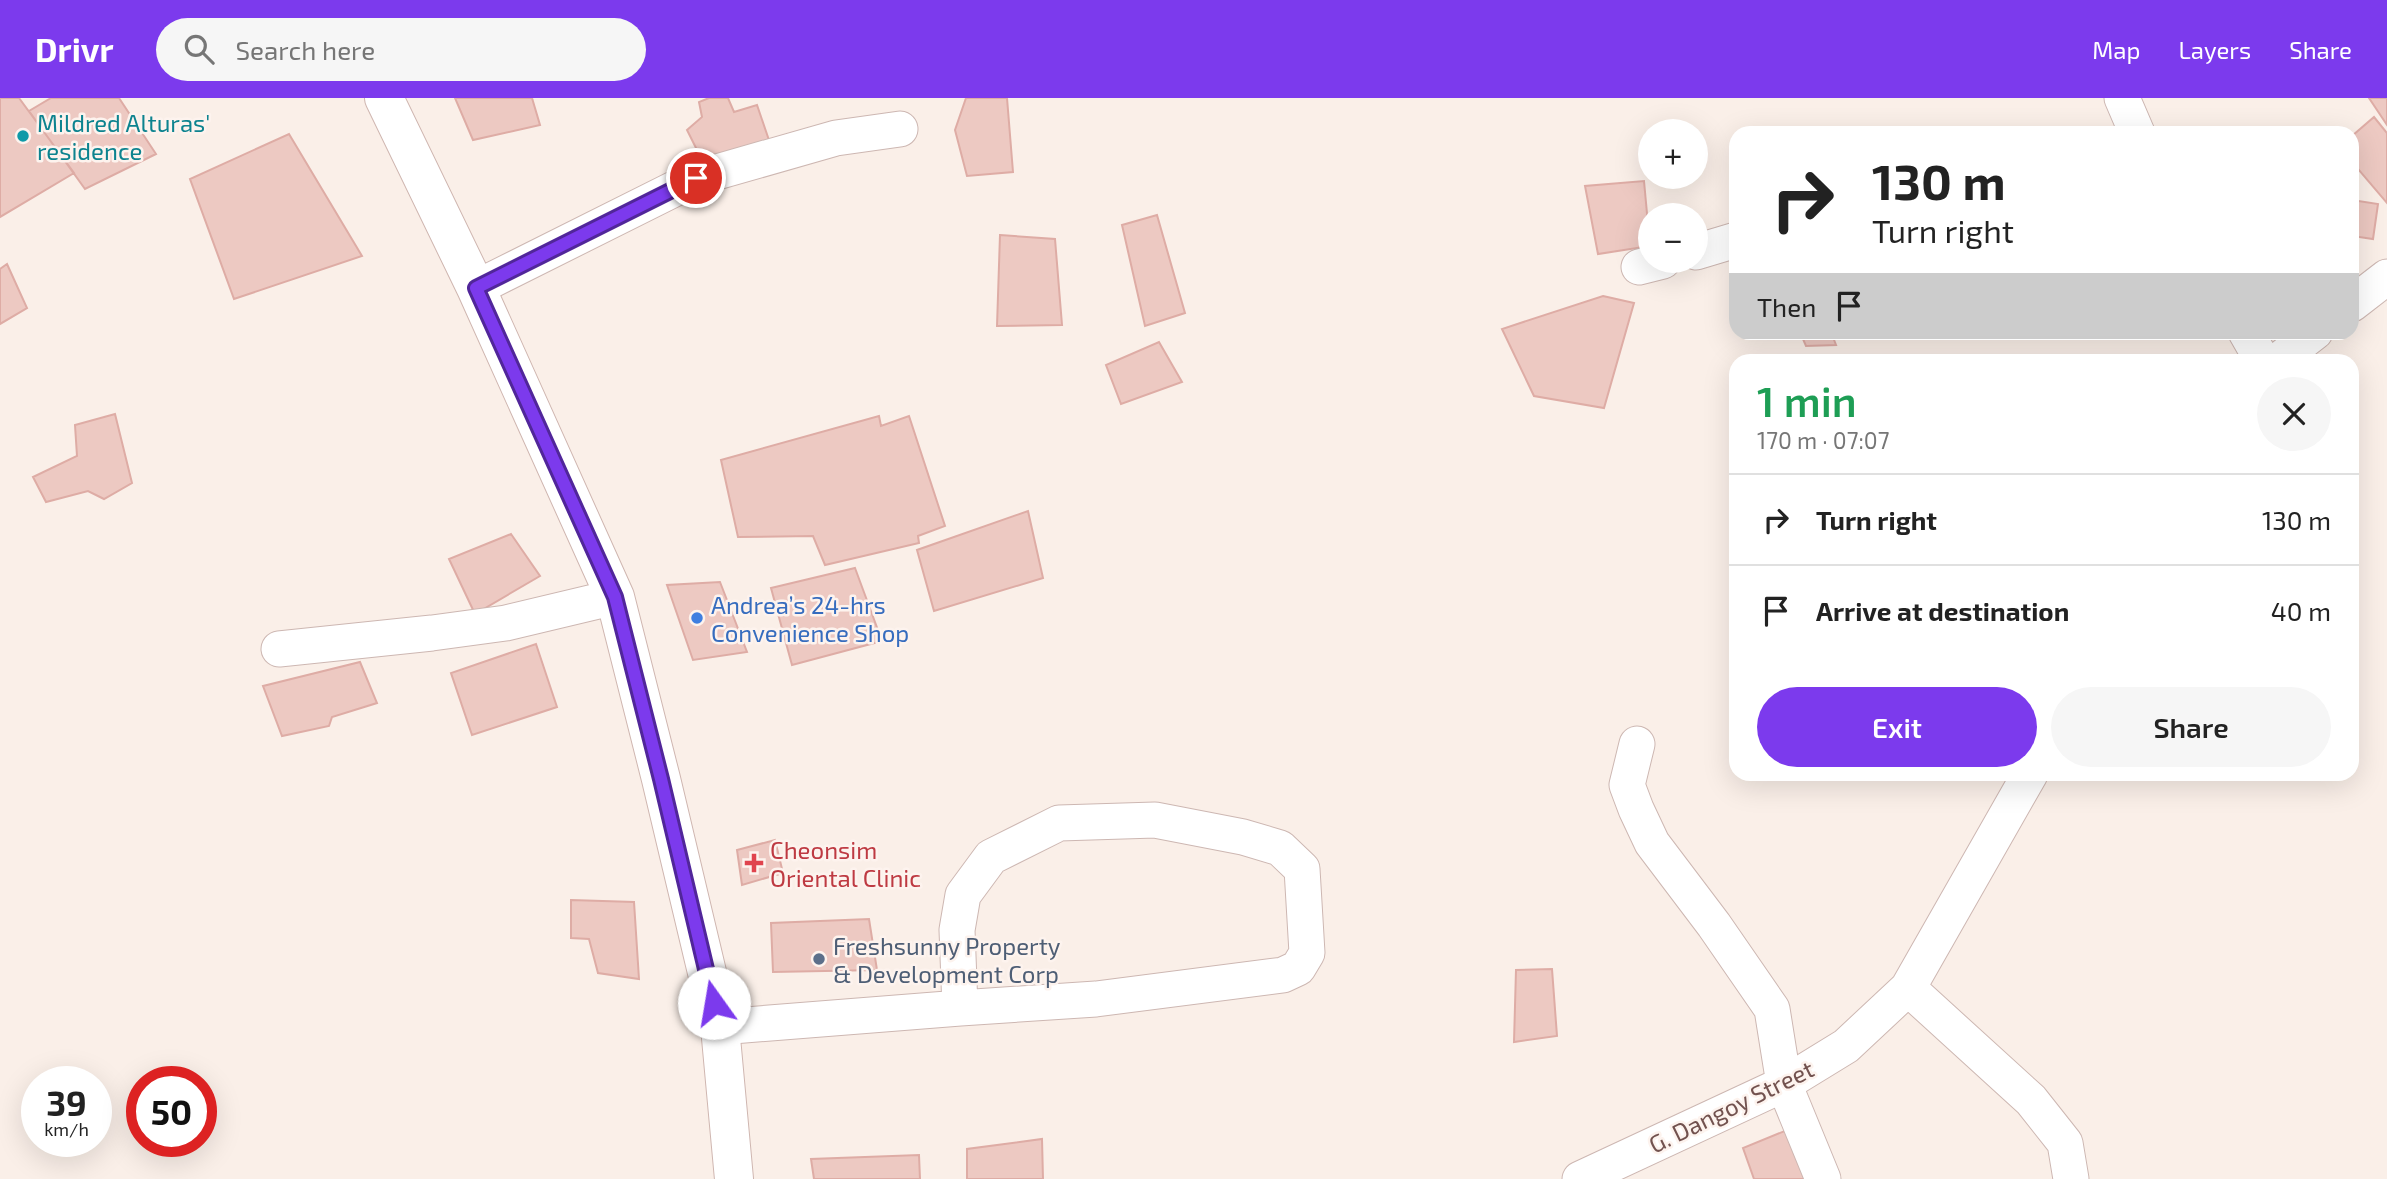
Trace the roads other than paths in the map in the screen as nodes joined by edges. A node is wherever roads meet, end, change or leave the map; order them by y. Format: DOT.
graph roads {
  1 [pos="384,98"];
  2 [pos="900,129"];
  3 [pos="1729,242"];
  4 [pos="1708,248"];
  5 [pos="2387,277"];
  6 [pos="476,288"];
  7 [pos="2359,299"];
  8 [pos="2305,340"];
  9 [pos="2287,354"];
  10 [pos="615,597"];
  11 [pos="279,649"];
  12 [pos="1637,744"];
  13 [pos="2026,781"];
  14 [pos="1909,988"];
  15 [pos="960,1008"];
  16 [pos="720,1027"];
  17 [pos="1784,1084"];
  18 [pos="734,1179"];
  19 [pos="1580,1179"];
  20 [pos="1823,1179"];
  21 [pos="2071,1179"];
  1 -- 6 [label="main road"];
  2 -- 6 [label="street"];
  3 -- 4 [label="street"];
  5 -- 7 [label="street"];
  6 -- 10 [label="main road"];
  8 -- 9 [label="street"];
  10 -- 11 [label="street"];
  10 -- 16 [label="main road"];
  12 -- 17 [label="street"];
  13 -- 14 [label="street, G. Dangoy Street"];
  14 -- 17 [label="street, G. Dangoy Street"];
  14 -- 21 [label="street"];
  15 -- 15 [label="street"];
  15 -- 16 [label="street"];
  16 -- 18 [label="main road"];
  17 -- 19 [label="street, G. Dangoy Street"];
  17 -- 20 [label="street"];
}
